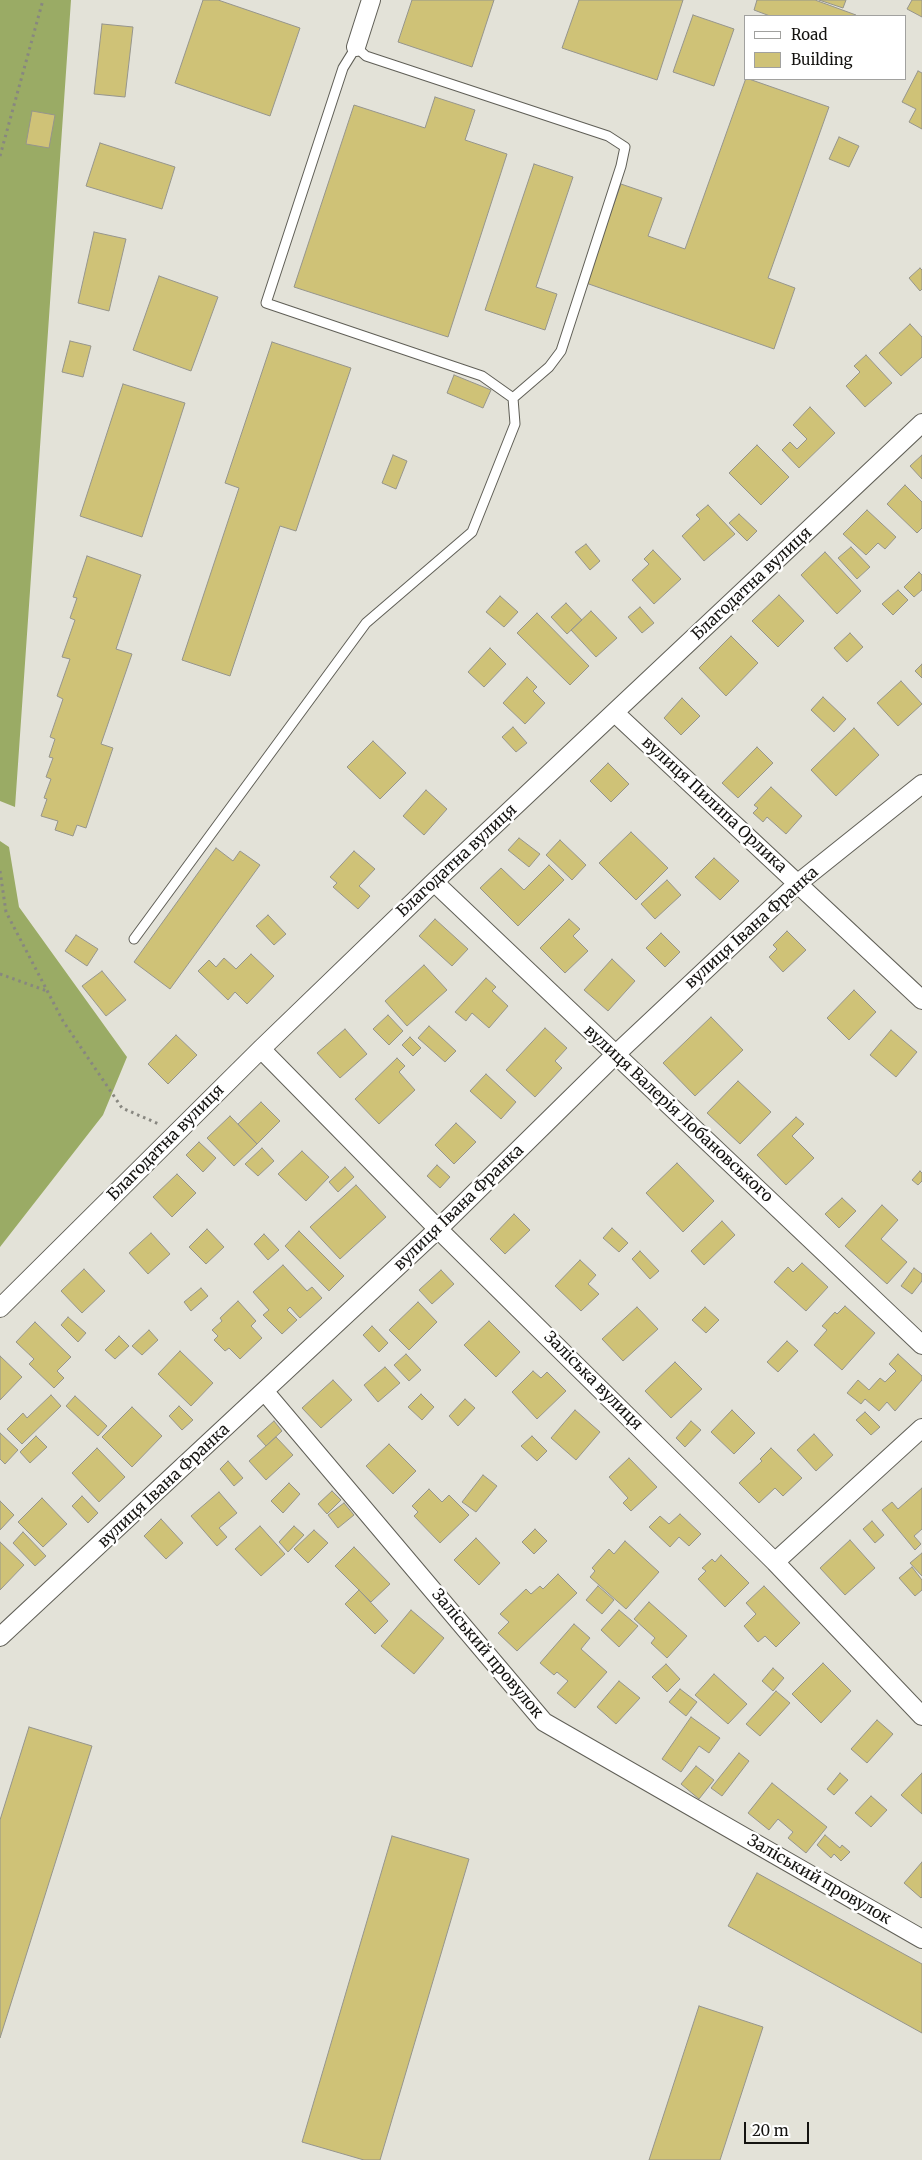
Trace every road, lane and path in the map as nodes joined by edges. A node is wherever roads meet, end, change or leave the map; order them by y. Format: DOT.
graph roads {
  1 [pos="42,0"];
  2 [pos="371,0"];
  3 [pos="356,47"];
  4 [pos="0,156"];
  5 [pos="512,398"];
  6 [pos="922,423"];
  7 [pos="615,713"];
  8 [pos="922,784"];
  9 [pos="0,871"];
  10 [pos="434,882"];
  11 [pos="797,884"];
  12 [pos="134,939"];
  13 [pos="0,974"];
  14 [pos="48,991"];
  15 [pos="922,1000"];
  16 [pos="261,1049"];
  17 [pos="615,1055"];
  18 [pos="176,1133"];
  19 [pos="438,1229"];
  20 [pos="0,1308"];
  21 [pos="922,1345"];
  22 [pos="265,1392"];
  23 [pos="922,1428"];
  24 [pos="775,1562"];
  25 [pos="0,1637"];
  26 [pos="922,1716"];
  27 [pos="922,1939"];
  1 -- 4 [label="path"];
  2 -- 3 [label="street"];
  3 -- 5 [label="lane"];
  3 -- 5 [label="lane"];
  5 -- 12 [label="lane"];
  6 -- 7 [label="street, Благодатна вулиця"];
  7 -- 10 [label="street, Благодатна вулиця"];
  7 -- 11 [label="street, вулиця Пилипа Орлика"];
  8 -- 11 [label="street, вулиця Івана Франка"];
  9 -- 14 [label="path"];
  10 -- 16 [label="street, Благодатна вулиця"];
  10 -- 17 [label="street, вулиця Валерія Лобановського"];
  11 -- 15 [label="street, вулиця Пилипа Орлика"];
  11 -- 17 [label="street, вулиця Івана Франка"];
  13 -- 14 [label="path"];
  14 -- 18 [label="path"];
  16 -- 18 [label="street, Благодатна вулиця"];
  16 -- 19 [label="street, Заліська вулиця"];
  17 -- 19 [label="street, вулиця Івана Франка"];
  17 -- 21 [label="street, вулиця Валерія Лобановського"];
  18 -- 20 [label="street, Благодатна вулиця"];
  19 -- 22 [label="street, вулиця Івана Франка"];
  19 -- 24 [label="street, Заліська вулиця"];
  22 -- 25 [label="street, вулиця Івана Франка"];
  22 -- 27 [label="street, Заліський провулок"];
  23 -- 24 [label="street"];
  24 -- 26 [label="street, Заліська вулиця"];
}
